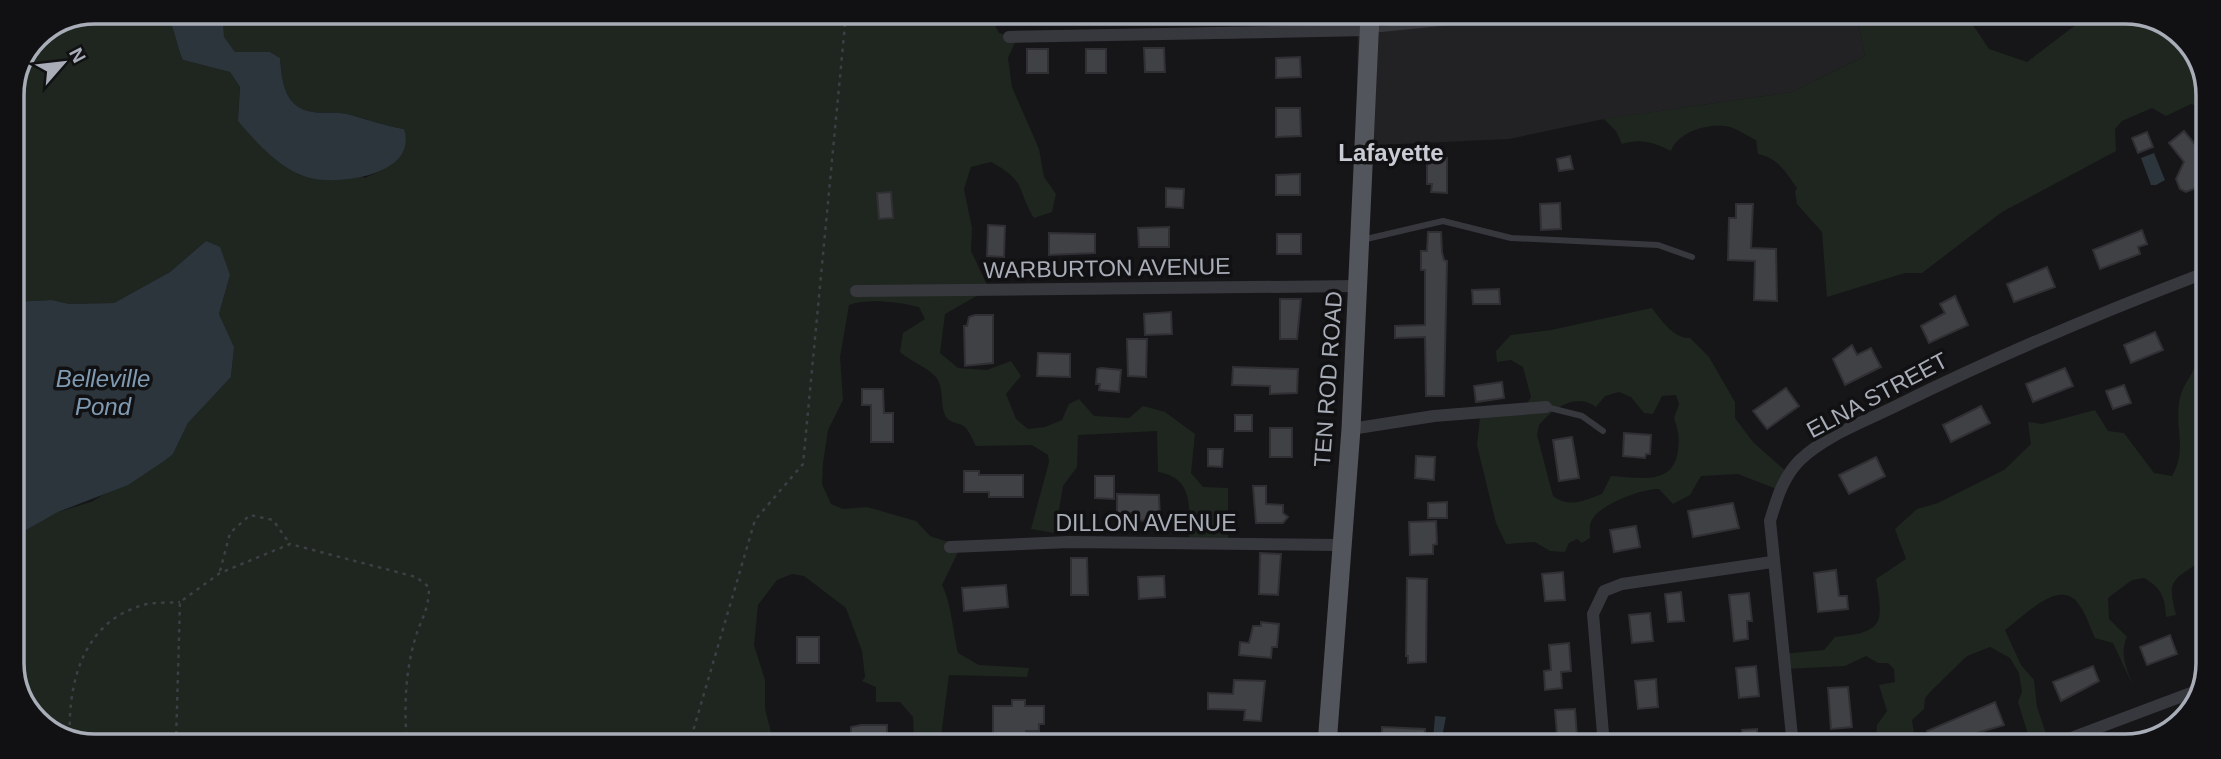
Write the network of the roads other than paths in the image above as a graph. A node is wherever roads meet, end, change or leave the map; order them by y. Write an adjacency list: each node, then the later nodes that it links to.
1 (1343, 24): 3 (street)
2 (1369, 24): 4 (main road, TEN ROD ROAD)
3 (1009, 37)
4 (1360, 240): 5 (lane); 7 (main road, TEN ROD ROAD)
5 (1692, 257)
6 (2196, 276): 14 (street, ELNA STREET)
7 (1359, 286): 8 (street, WARBURTON AVENUE); 10 (main road, TEN ROD ROAD)
8 (856, 290)
9 (1546, 407): 10 (street); 11 (lane)
10 (1351, 429): 12 (main road, TEN ROD ROAD)
11 (1603, 431)
12 (1341, 545): 13 (street, DILLON AVENUE); 16 (main road, TEN ROD ROAD)
13 (950, 547)
14 (1772, 562): 17 (street); 18 (street, ELNA STREET)
15 (2190, 693): 19 (street)
16 (1328, 734)
17 (1603, 734)
18 (1792, 734)
19 (2082, 734)

